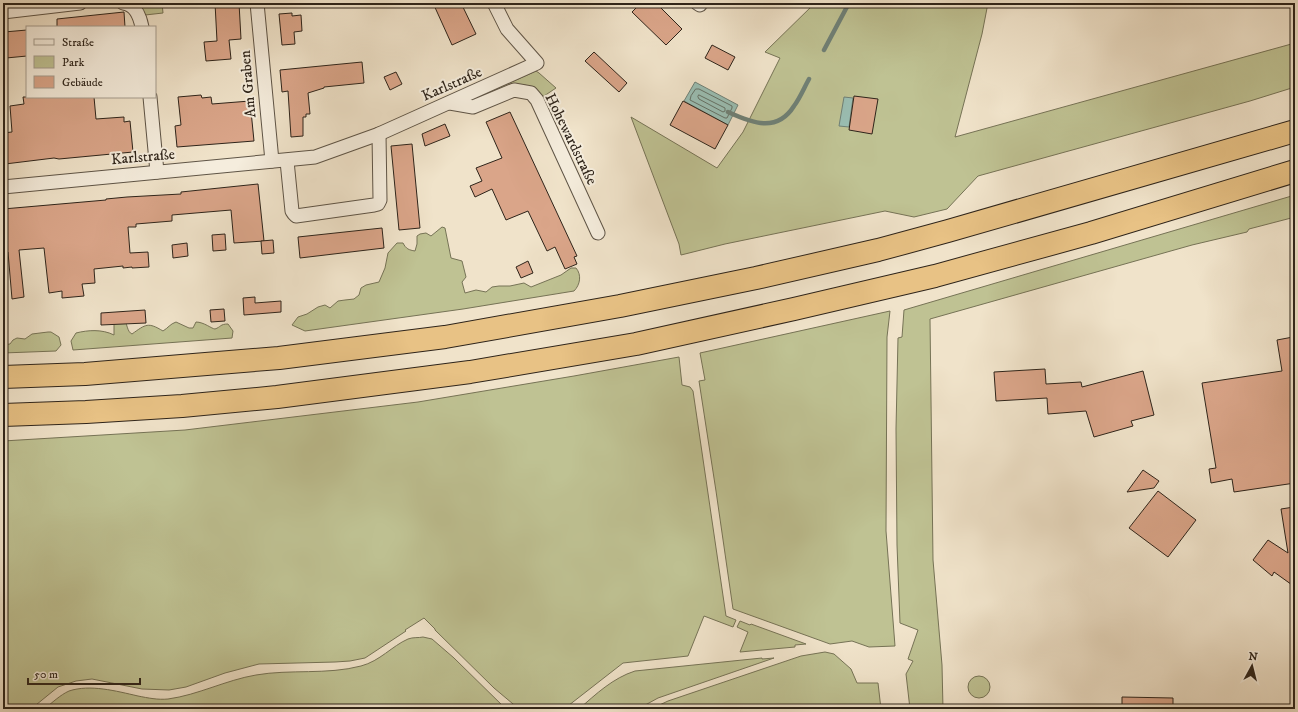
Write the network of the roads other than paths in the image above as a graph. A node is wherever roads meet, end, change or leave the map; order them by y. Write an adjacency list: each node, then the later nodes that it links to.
1 (80, 3): 5 (street)
2 (123, 3): 6 (street)
3 (257, 3): 11 (street, Am Graben)
4 (494, 3): 8 (street, Karlstraße)
5 (3, 12)
6 (142, 26)
7 (150, 98): 14 (street)
8 (450, 103): 10 (street, Karlstraße); 16 (street, Hohewardstraße)
9 (1295, 130): 17 (highway)
10 (379, 134): 12 (street, Karlstraße); 12 (street)
11 (272, 161): 12 (street, Karlstraße); 14 (street, Karlstraße)
12 (287, 161)
13 (1295, 171): 18 (highway)
14 (157, 172): 15 (street, Karlstraße)
15 (3, 187)
16 (598, 233)
17 (3, 377)
18 (3, 416)

